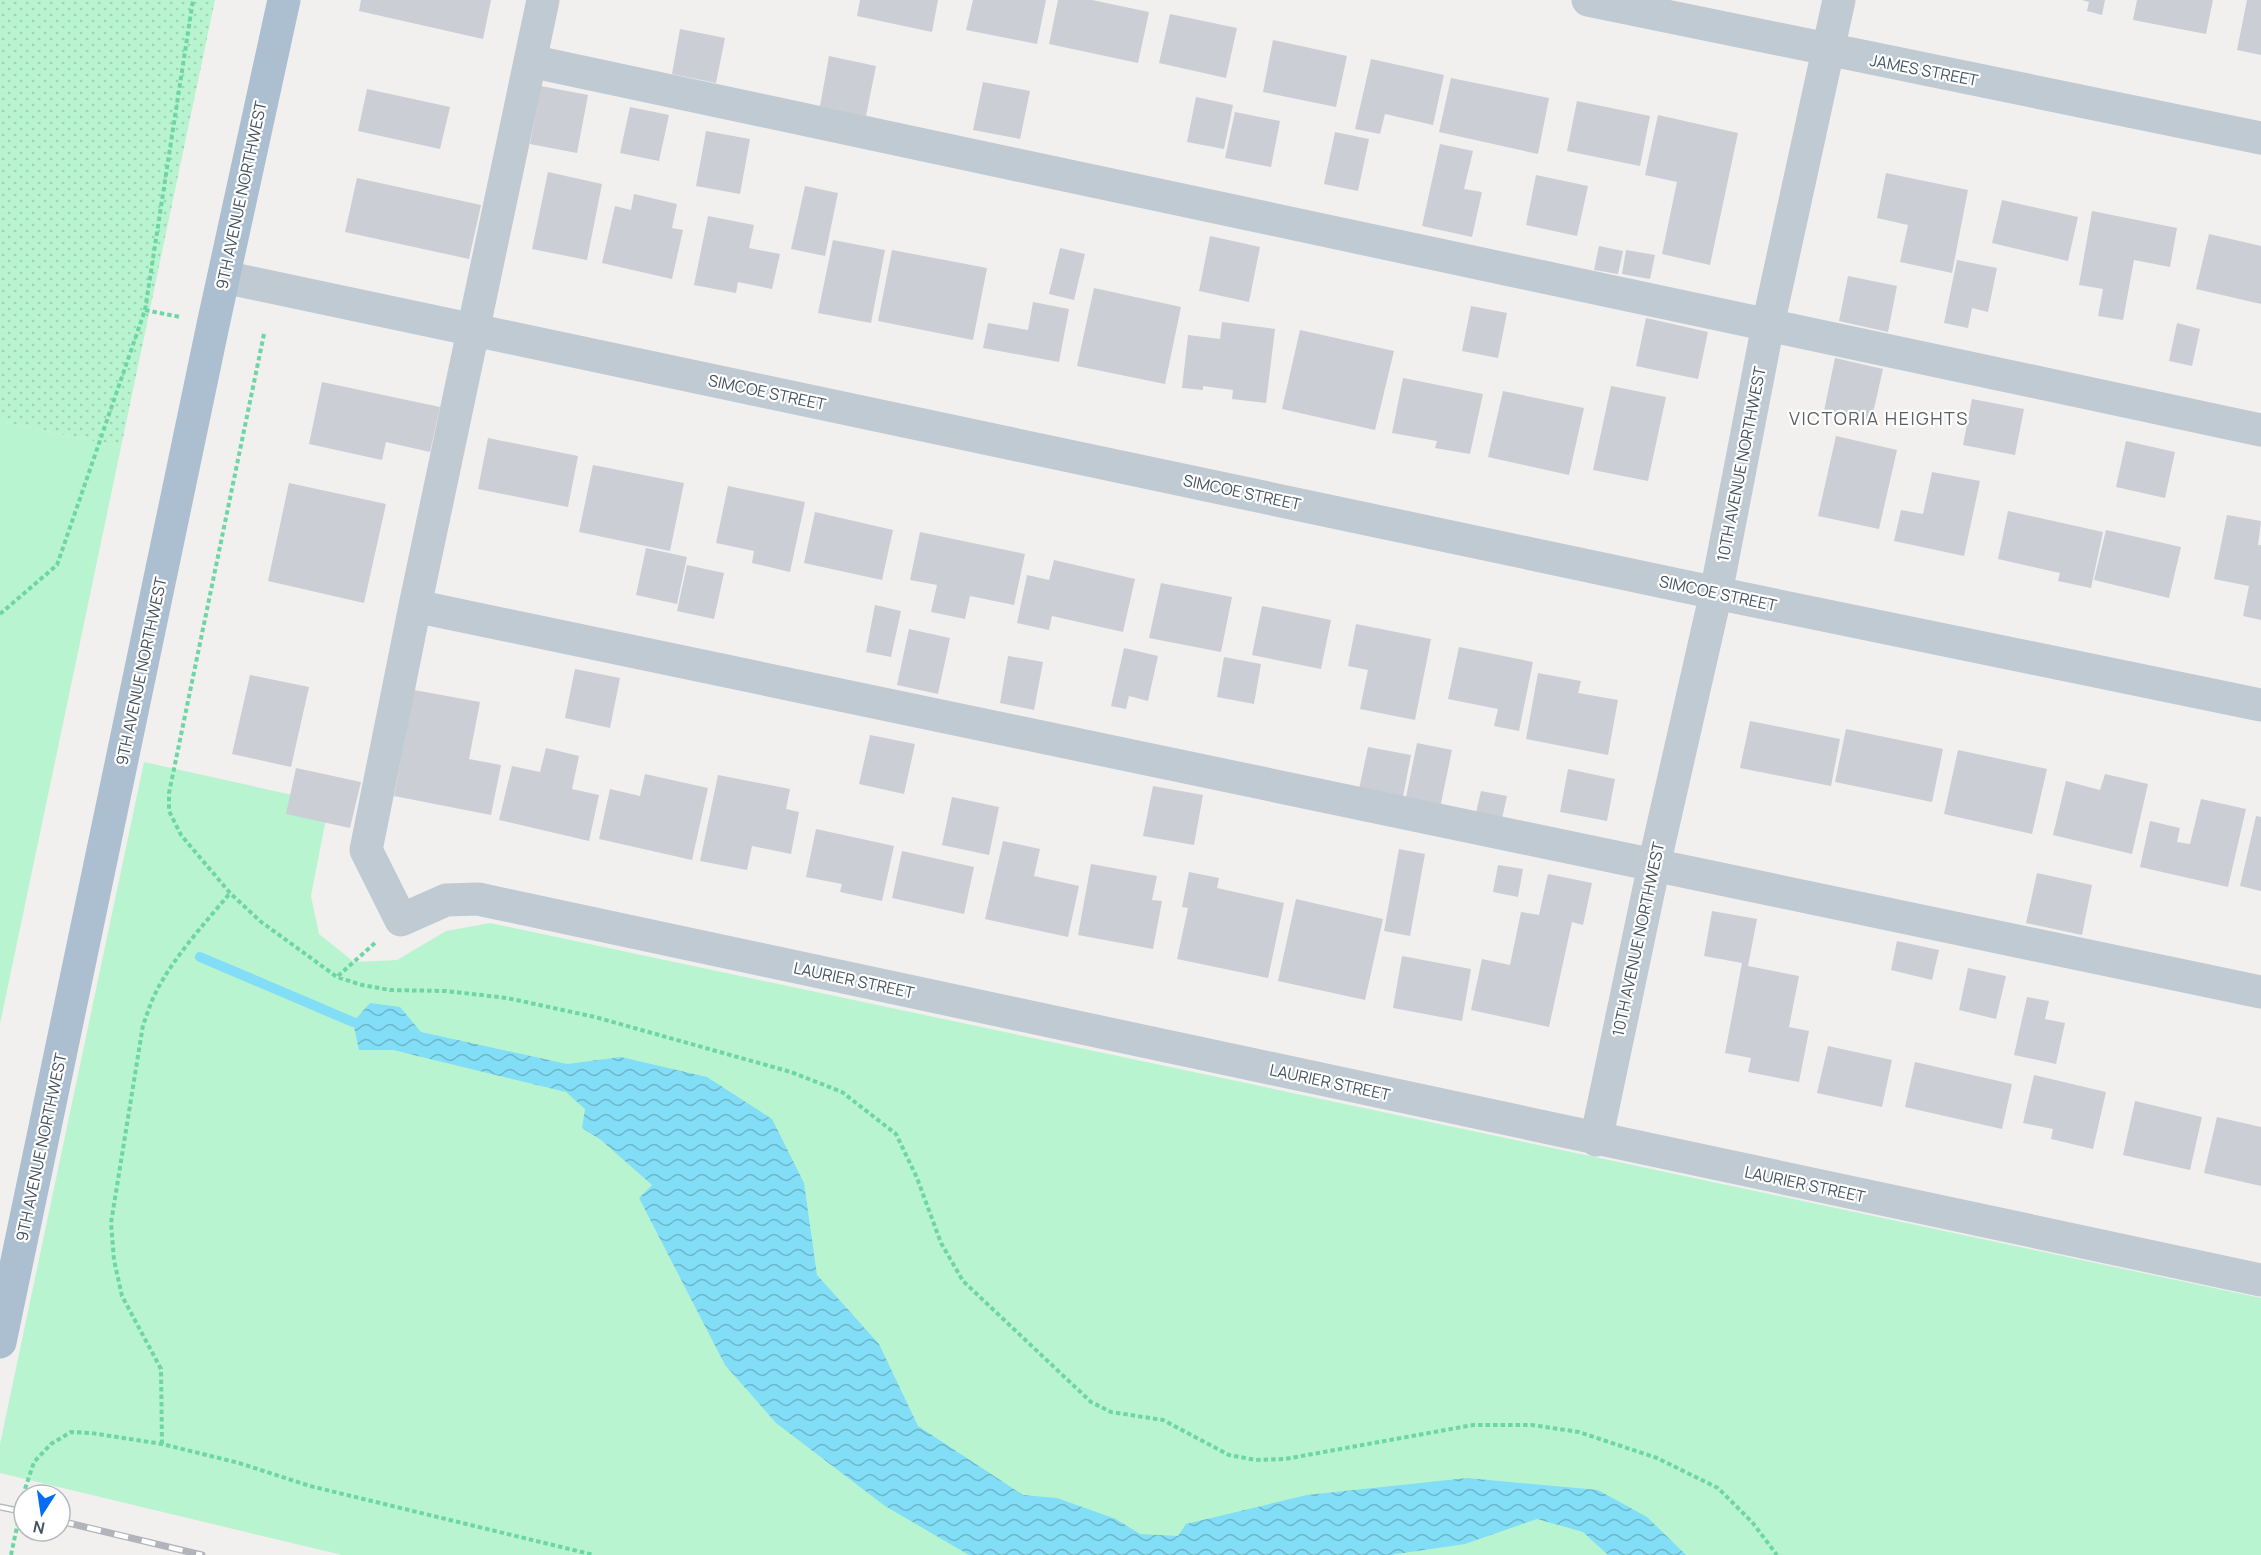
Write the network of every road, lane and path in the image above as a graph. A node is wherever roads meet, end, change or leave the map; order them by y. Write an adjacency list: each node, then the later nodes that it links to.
1 (193, 0): 10 (path)
2 (284, 0): 9 (main road, 9TH AVENUE NORTHWEST)
3 (543, 0): 7 (street)
4 (1588, 0): 6 (street, JAMES STREET)
5 (1839, 0): 6 (street, 10TH AVENUE NORTHWEST)
6 (1828, 51): 8 (street, JAMES STREET); 12 (street, 10TH AVENUE NORTHWEST)
7 (530, 61): 12 (street); 13 (street)
8 (2261, 138)
9 (224, 277): 13 (street, SIMCOE STREET); 27 (main road, 9TH AVENUE NORTHWEST)
10 (145, 309): 11 (path); 18 (path)
11 (186, 318)
12 (1768, 325): 15 (street); 16 (street, 10TH AVENUE NORTHWEST)
13 (473, 330): 16 (street, SIMCOE STREET); 17 (street)
14 (264, 334): 21 (path)
15 (2261, 430)
16 (1716, 593): 19 (street, SIMCOE STREET); 20 (street, 10TH AVENUE NORTHWEST)
17 (415, 606): 20 (street); 22 (street)
18 (0, 614)
19 (2261, 705)
20 (1654, 865): 24 (street); 25 (street, 10TH AVENUE NORTHWEST)
21 (230, 893): 23 (path); 28 (path)
22 (401, 920): 23 (path); 25 (street, LAURIER STREET)
23 (338, 976): 31 (path)
24 (2261, 992)
25 (1596, 1140): 26 (street, LAURIER STREET)
26 (2261, 1280)
27 (0, 1342)
28 (162, 1444): 29 (path); 30 (path)
29 (11, 1555)
30 (594, 1555)
31 (1777, 1555)

